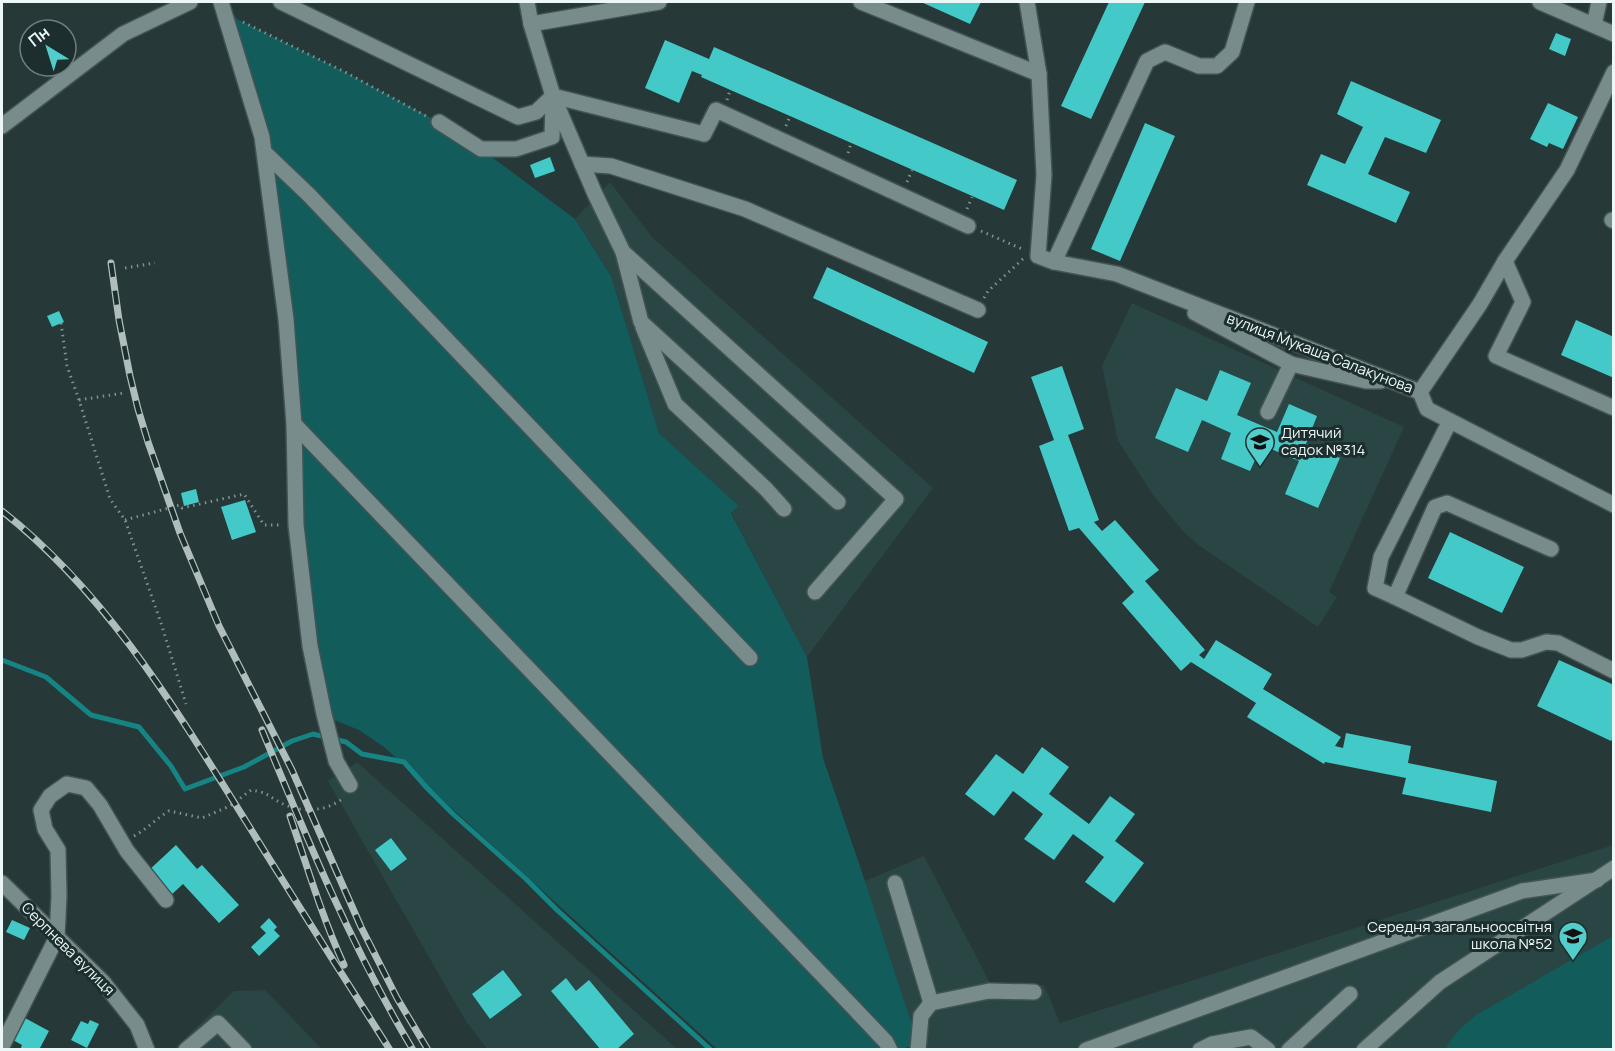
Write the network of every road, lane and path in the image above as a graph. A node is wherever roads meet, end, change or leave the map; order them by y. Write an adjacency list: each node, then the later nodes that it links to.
1 (190, 2): 19 (street)
2 (221, 2): 20 (street)
3 (281, 2): 17 (street)
4 (660, 2): 12 (street)
5 (861, 2): 16 (street)
6 (1027, 2): 16 (street)
7 (1247, 2): 25 (street)
8 (1540, 2): 13 (street)
9 (1599, 2): 13 (street)
10 (523, 3): 12 (street)
11 (237, 19): 18 (path)
12 (531, 24): 17 (street)
13 (1594, 25): 14 (street)
14 (1614, 34)
15 (1614, 72): 24 (street)
16 (1039, 74): 25 (street, вулиця Мукаша Салакунова)
17 (553, 96): 18 (street); 21 (street); 22 (street)
18 (439, 123)
19 (2, 126)
20 (265, 153): 40 (street); 49 (street)
21 (582, 164): 23 (street); 29 (street)
22 (968, 226): 29 (path)
23 (623, 252): 30 (street); 47 (street)
24 (1505, 261): 34 (street); 37 (street)
25 (1054, 262): 28 (street, вулиця Мукаша Салакунова)
26 (155, 263): 27 (path)
27 (125, 268)
28 (1137, 282): 32 (street); 33 (street, вулиця Мукаша Салакунова)
29 (978, 310)
30 (640, 322): 41 (street); 43 (street)
31 (61, 323): 36 (path)
32 (1291, 364): 33 (street); 38 (street)
33 (1390, 380): 34 (street, вулиця Мукаша Салакунова)
34 (1420, 392): 39 (street, вулиця Мукаша Салакунова)
35 (124, 393): 36 (path)
36 (80, 400): 44 (path)
37 (1614, 408)
38 (1268, 412)
39 (1450, 421): 42 (street, вулиця Мукаша Салакунова); 48 (street)
40 (294, 424): 45 (street); 68 (street)
41 (838, 502)
42 (1614, 505)
43 (784, 509)
44 (125, 520): 45 (path); 51 (path)
45 (296, 525): 52 (street)
46 (1551, 549): 48 (street)
47 (816, 592)
48 (1395, 597): 50 (street)
49 (750, 658)
50 (1614, 670)
51 (186, 704)
52 (350, 785): 53 (path)
53 (122, 842): 58 (street); 59 (street)
54 (1614, 868): 55 (street)
55 (1597, 880): 70 (street); 75 (street)
56 (2, 883): 59 (street, Серпнева вулиця)
57 (895, 883): 62 (street)
58 (166, 900)
59 (57, 937): 64 (street); 65 (street, Серпнева вулиця)
60 (1034, 992): 62 (street)
61 (1350, 994): 74 (street)
62 (931, 1003): 69 (street)
63 (1251, 1037): 71 (street); 72 (street); 73 (street)
64 (2, 1046)
65 (147, 1050)
66 (186, 1050): 67 (street)
67 (244, 1050)
68 (890, 1050)
69 (918, 1050)
70 (1086, 1050)
71 (1200, 1050)
72 (1236, 1050)
73 (1268, 1050)
74 (1289, 1050)
75 (1364, 1050)

